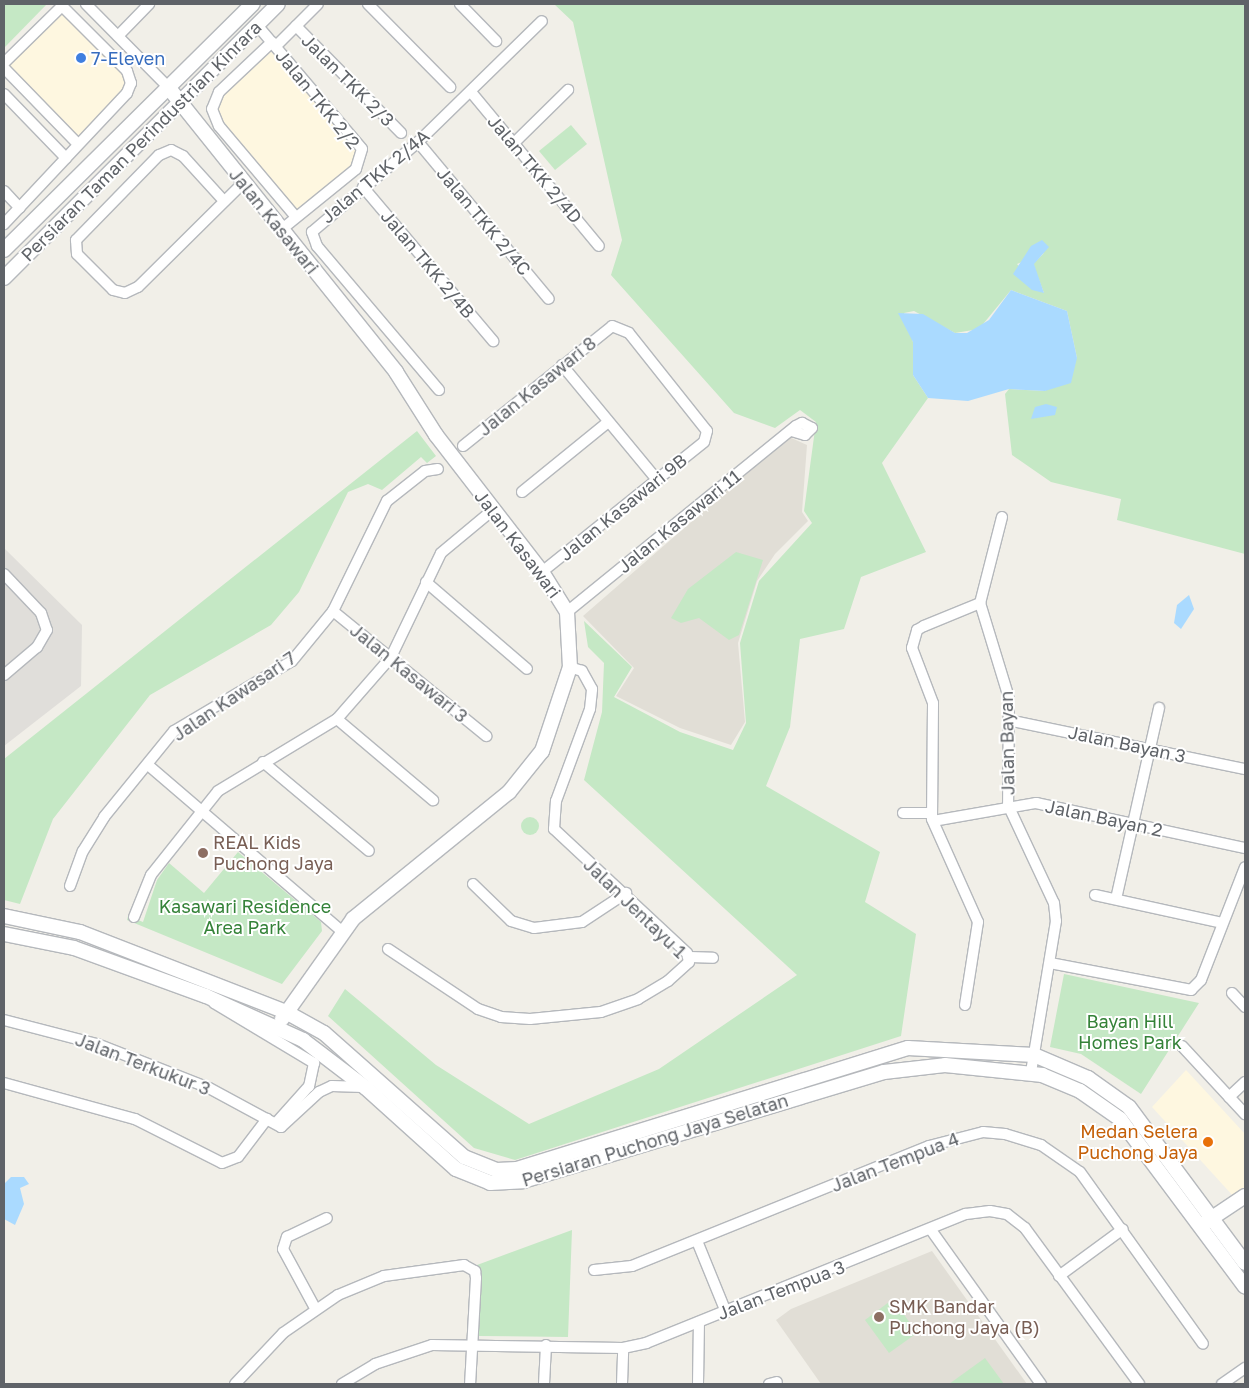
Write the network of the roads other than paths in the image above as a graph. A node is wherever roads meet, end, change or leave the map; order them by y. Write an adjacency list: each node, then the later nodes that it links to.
1 (86, 4): 12 (street)
2 (149, 4): 12 (street)
3 (253, 4): 17 (main road, Persiaran Taman Perindustrian Kinrara)
4 (278, 4): 10 (main road, Persiaran Taman Perindustrian Kinrara)
5 (318, 4): 11 (street, Jalan TKK 2/3)
6 (368, 4): 18 (street)
7 (460, 4): 13 (street)
8 (63, 5): 15 (street); 26 (street)
9 (542, 21): 20 (street, Jalan TKK 2/4A)
10 (257, 25): 14 (street, Jalan TKK 2/2); 22 (main road, Persiaran Taman Perindustrian Kinrara)
11 (296, 26): 14 (street, Jalan TKK 2/3); 23 (street, Jalan TKK 2/3)
12 (118, 36): 17 (street)
13 (496, 41)
14 (274, 44): 33 (street, Jalan TKK 2/2); 33 (street, Jalan TKK 2/2)
15 (4, 63)
16 (4, 68): 26 (street)
17 (168, 87): 22 (main road, Jalan Kasawari); 37 (main road, Persiaran Taman Perindustrian Kinrara)
18 (450, 87)
19 (568, 90): 25 (street)
20 (471, 92): 24 (street, Jalan TKK 2/4A); 25 (street, Jalan TKK 2/4D)
21 (4, 94): 27 (street)
22 (180, 103): 28 (main road, Jalan Kasawari); 38 (main road, Persiaran Taman Perindustrian Kinrara)
23 (401, 133)
24 (418, 142): 29 (street, Jalan TKK 2/4A); 39 (street, Jalan TKK 2/4C)
25 (514, 143): 36 (street, Jalan TKK 2/4D)
26 (78, 144): 27 (street)
27 (66, 158): 32 (street)
28 (243, 183): 31 (street); 35 (main road, Jalan Kasawari)
29 (363, 187): 40 (street, Jalan TKK 2/4A); 42 (street, Jalan TKK 2/4B)
30 (4, 191): 32 (street)
31 (224, 201): 31 (street)
32 (20, 208): 34 (street)
33 (296, 217): 35 (street, Jalan TKK 2/2)
34 (4, 224)
35 (281, 230): 41 (main road, Jalan Kasawari)
36 (599, 246)
37 (4, 250)
38 (4, 278)
39 (549, 299)
40 (371, 309): 41 (street); 44 (street, Jalan TKK 2/4A)
41 (356, 323): 52 (main road, Jalan Kasawari)
42 (493, 341)
43 (562, 365): 45 (street); 47 (street, Jalan Kasawari 8); 48 (street, Jalan Kasawari 8)
44 (438, 390)
45 (608, 422): 50 (street); 51 (street)
46 (792, 431): 59 (street, Jalan Kasawari 11)
47 (704, 442): 50 (street, Jalan Kasawari 9B)
48 (463, 446)
49 (438, 470): 58 (street, Jalan Kawasari 7)
50 (656, 480): 54 (street, Jalan Kasawari 9B)
51 (522, 492)
52 (494, 509): 54 (main road, Jalan Kasawari); 56 (street)
53 (1002, 517): 57 (street)
54 (542, 572): 59 (main road, Jalan Kasawari)
55 (4, 574): 63 (street)
56 (426, 582): 60 (street); 62 (street)
57 (980, 603): 66 (street, Jalan Bayan); 76 (street)
58 (333, 610): 60 (street, Jalan Kasawari 3); 70 (street, Jalan Kawasari 7)
59 (567, 612): 61 (main road, Jalan Kasawari)
60 (391, 657): 65 (street); 67 (street, Jalan Kasawari 3)
61 (570, 667): 83 (street, Jalan Jentayu 1); 89 (main road, Jalan Kasawari)
62 (527, 669)
63 (4, 675)
64 (1159, 708): 68 (street)
65 (337, 719): 69 (street); 72 (street)
66 (1008, 720): 68 (street, Jalan Bayan 3); 73 (street, Jalan Bayan)
67 (486, 736)
68 (1149, 748): 71 (street, Jalan Bayan 3); 77 (street)
69 (263, 762): 74 (street); 79 (street)
70 (148, 765): 74 (street); 82 (street, Jalan Kawasari 7)
71 (1245, 770)
72 (433, 800)
73 (1008, 805): 76 (street, Jalan Bayan 2); 77 (street, Jalan Bayan 2); 94 (street, Jalan Bayan)
74 (203, 812): 87 (street); 89 (street)
75 (903, 813): 76 (street, Jalan Bayan 2)
76 (931, 817): 97 (street)
77 (1132, 825): 78 (street, Jalan Bayan 2); 85 (street)
78 (1245, 848)
79 (369, 851)
80 (1245, 867): 88 (street)
81 (473, 884): 83 (street)
82 (70, 886)
83 (626, 893): 92 (street, Jalan Jentayu 1)
84 (1095, 895): 85 (street)
85 (1116, 899): 88 (street)
86 (4, 916): 99 (main road, Persiaran Puchong Jaya Selatan)
87 (134, 917)
88 (1222, 923): 94 (street)
89 (342, 931): 99 (main road, Jalan Kasawari)
90 (4, 934): 96 (main road, Persiaran Puchong Jaya Selatan)
91 (388, 949): 92 (street, Jalan Jentayu 1)
92 (690, 957): 93 (street)
93 (713, 958)
94 (1050, 964): 103 (street, Jalan Bayan)
95 (1232, 993): 98 (street)
96 (206, 996): 101 (main road, Persiaran Puchong Jaya Selatan); 110 (street)
97 (965, 1006)
98 (1245, 1006)
99 (286, 1012): 101 (main road, Jalan Kasawari); 103 (main road, Persiaran Puchong Jaya Selatan)
100 (4, 1020): 110 (street, Jalan Terkukur 3)
101 (277, 1028): 107 (main road, Persiaran Puchong Jaya Selatan)
102 (1182, 1046): 108 (street)
103 (1034, 1055): 104 (street, Jalan Bayan); 113 (main road, Persiaran Puchong Jaya Selatan)
104 (1031, 1072): 107 (main road, Persiaran Puchong Jaya Selatan); 113 (main road, Persiaran Puchong Jaya Selatan)
105 (1245, 1082): 108 (street)
106 (4, 1083): 110 (street)
107 (366, 1088): 110 (street)
108 (1230, 1097): 109 (street)
109 (1245, 1114)
110 (271, 1121)
111 (1245, 1196): 113 (main road)
112 (327, 1218): 121 (street)
113 (1207, 1221): 117 (main road, Persiaran Puchong Jaya Selatan); 120 (main road, Persiaran Puchong Jaya Selatan)
114 (1124, 1229): 116 (street, Jalan Tempua 4); 119 (street); 125 (street, Jalan Tempua 4)
115 (931, 1230): 119 (street, Jalan Tempua 3); 122 (street, Jalan Tempua 3); 135 (street)
116 (697, 1241): 118 (street, Jalan Tempua 4); 122 (street)
117 (1245, 1263)
118 (594, 1270)
119 (1059, 1276): 136 (street, Jalan Tempua 3)
120 (1245, 1287)
121 (315, 1308): 124 (street); 129 (street)
122 (726, 1312): 123 (street, Jalan Tempua 3)
123 (699, 1322): 127 (street, Jalan Tempua 3); 134 (street)
124 (472, 1343): 126 (street, Jalan Tempua 3); 130 (street, Jalan Tempua 3); 131 (street)
125 (1203, 1344)
126 (546, 1345): 127 (street, Jalan Tempua 3); 132 (street)
127 (623, 1348): 133 (street)
128 (1245, 1368): 137 (street)
129 (235, 1384)
130 (342, 1384)
131 (470, 1384)
132 (544, 1384)
133 (622, 1384)
134 (698, 1384)
135 (1041, 1384)
136 (1139, 1384)
137 (1222, 1384)

